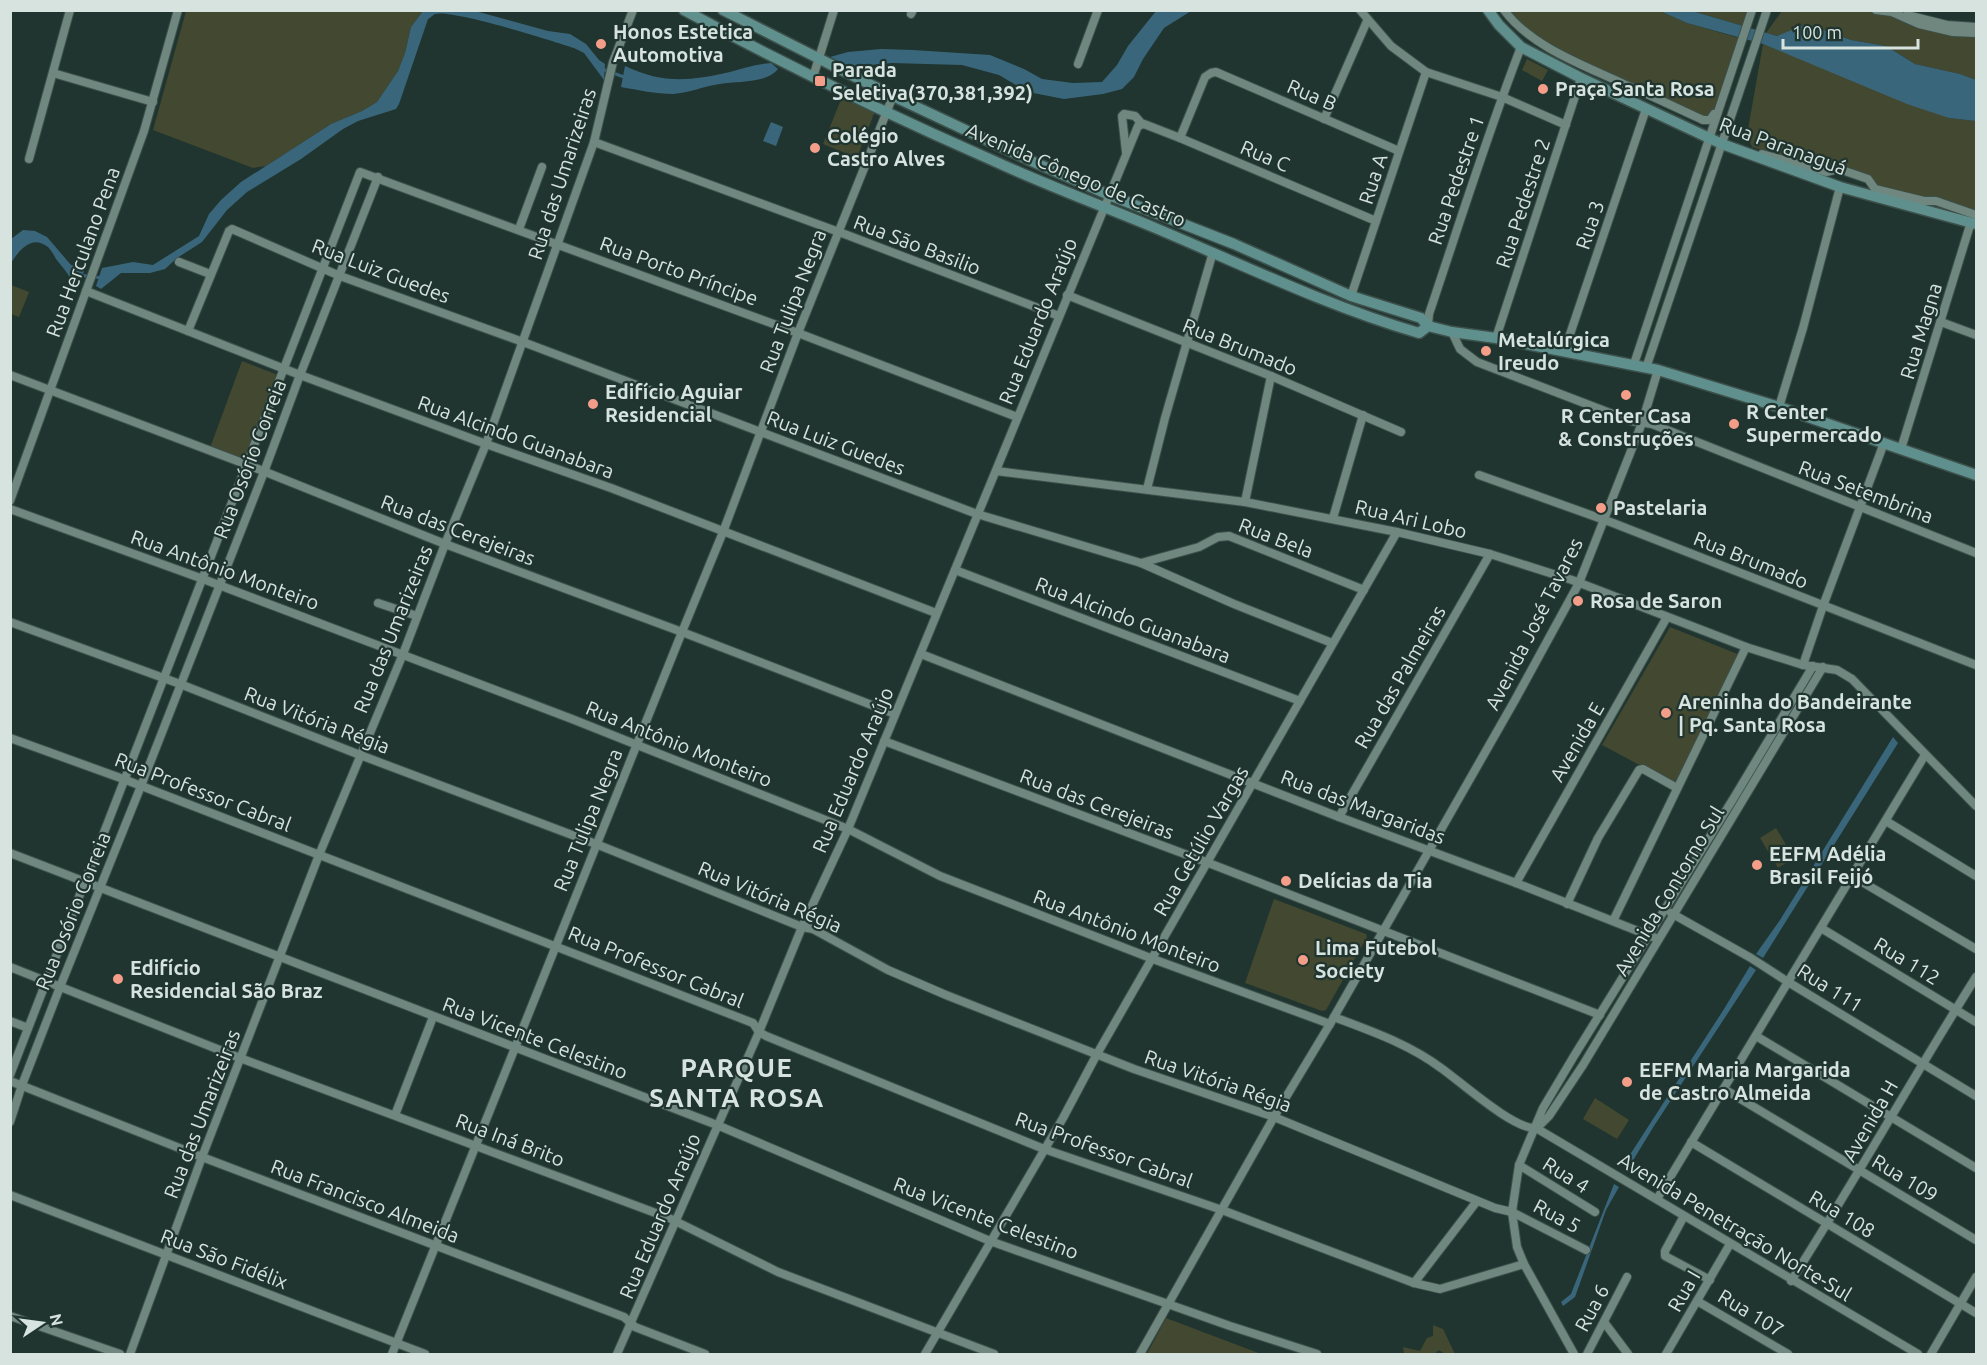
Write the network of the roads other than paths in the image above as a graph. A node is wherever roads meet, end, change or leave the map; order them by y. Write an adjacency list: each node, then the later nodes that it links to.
1 (70, 10): 24 (street)
2 (178, 10): 29 (street, Rua Herculano Pena)
3 (633, 10): 37 (street, Rua das Umarizeiras)
4 (684, 10): 25 (main road, Avenida Cônego de Castro)
5 (723, 10): 20 (main road, Avenida Cônego de Castro)
6 (834, 10): 20 (street)
7 (1098, 10): 22 (street)
8 (1360, 10): 16 (street)
9 (1488, 10): 19 (main road, Rua Paranaguá)
10 (1504, 10): 21 (street)
11 (1750, 10): 21 (street)
12 (1767, 10): 38 (street)
13 (1876, 10): 18 (street)
14 (1900, 10): 15 (street)
15 (1909, 13): 17 (street)
16 (1368, 21): 23 (street); 32 (street)
17 (1977, 27)
18 (1977, 33)
19 (1521, 47): 26 (main road, Rua Paranaguá); 28 (street, Rua Pedestre 1)
20 (818, 58): 25 (street); 27 (main road, Avenida Cônego de Castro)
21 (1734, 61): 36 (street)
22 (1078, 64)
23 (1426, 72): 28 (street); 39 (street, Rua A)
24 (52, 73): 29 (street); 41 (street)
25 (813, 77): 31 (main road, Avenida Cônego de Castro)
26 (1581, 78): 30 (main road, Rua Paranaguá); 34 (street, Rua Pedestre 2)
27 (893, 96): 31 (street, Rua Tulipa Negra); 46 (main road, Avenida Cônego de Castro)
28 (1502, 97): 34 (street); 66 (street, Rua Pedestre 1)
29 (153, 102): 60 (street, Rua Herculano Pena)
30 (1646, 109): 36 (main road, Rua Paranaguá); 74 (street, Rua 3)
31 (885, 112): 47 (main road, Avenida Cônego de Castro); 51 (street, Rua Tulipa Negra)
32 (1324, 119): 35 (street, Rua B); 39 (street, Rua B)
33 (1141, 124): 35 (street, Rua C); 40 (street, Rua Eduardo Araújo); 40 (street, Rua C)
34 (1566, 125): 71 (street, Rua Pedestre 2)
35 (1180, 138): 49 (street, Rua C)
36 (1710, 138): 38 (main road, Rua Paranaguá); 75 (street)
37 (594, 142): 51 (street, Rua São Basilio); 52 (street, Rua das Umarizeiras)
38 (1723, 142): 45 (main road, Rua Paranaguá); 48 (street); 77 (street)
39 (1399, 151): 49 (street, Rua A)
40 (1126, 152): 46 (street, Rua Eduardo Araújo)
41 (29, 159)
42 (542, 167): 50 (street)
43 (362, 171): 44 (street, Rua Porto Príncipe); 57 (street, Rua Osório Correia)
44 (378, 177): 50 (street, Rua Porto Príncipe); 59 (street, Rua Osório Correia)
45 (1840, 187): 48 (main road, Rua Paranaguá); 83 (street)
46 (1109, 195): 47 (street, Rua Eduardo Araújo); 53 (main road, Avenida Cônego de Castro)
47 (1104, 206): 54 (main road, Avenida Cônego de Castro); 61 (street, Rua Eduardo Araújo)
48 (1975, 220): 65 (street, Rua Magna)
49 (1377, 221): 62 (street, Rua A)
50 (519, 229): 52 (street, Rua Porto Príncipe)
51 (838, 232): 64 (street, Rua São Basilio); 69 (street, Rua Tulipa Negra)
52 (558, 243): 69 (street, Rua Porto Príncipe); 72 (street, Rua das Umarizeiras)
53 (1234, 244): 55 (main road); 62 (main road, Avenida Cônego de Castro)
54 (1214, 252): 55 (main road, Avenida Cônego de Castro); 73 (street)
55 (1229, 258): 63 (main road, Avenida Cônego de Castro)
56 (179, 262): 58 (street)
57 (323, 267): 58 (street, Rua Luiz Guedes); 59 (street, Rua Luiz Guedes); 76 (street, Rua Osório Correia)
58 (210, 273): 67 (street, Rua Luiz Guedes)
59 (340, 276): 72 (street, Rua Luiz Guedes); 80 (street, Rua Osório Correia)
60 (86, 288): 67 (street, Rua Alcindo Guanabara); 82 (street, Rua Herculano Pena)
61 (1067, 294): 64 (street, Rua Eduardo Araújo); 73 (street, Rua Brumado)
62 (1351, 296): 63 (main road); 66 (main road, Avenida Cônego de Castro)
63 (1347, 310): 66 (main road, Avenida Cônego de Castro)
64 (1059, 316): 85 (street, Rua Eduardo Araújo)
65 (1941, 322): 70 (street); 91 (street, Rua Magna)
66 (1428, 326): 68 (main road, Avenida Cônego de Castro)
67 (188, 331): 76 (street, Rua Alcindo Guanabara)
68 (1452, 332): 71 (main road, Avenida Cônego de Castro); 86 (street, Rua Setembrina)
69 (798, 333): 85 (street, Rua Porto Príncipe); 88 (street, Rua Tulipa Negra)
70 (1977, 334)
71 (1496, 338): 74 (main road, Avenida Cônego de Castro)
72 (523, 342): 88 (street, Rua Luiz Guedes); 90 (street, Rua das Umarizeiras)
73 (1188, 344): 81 (street, Rua Brumado); 97 (street)
74 (1564, 352): 75 (main road, Avenida Cônego de Castro)
75 (1634, 364): 77 (main road, Avenida Cônego de Castro)
76 (283, 368): 80 (street, Rua Alcindo Guanabara); 92 (street, Rua Osório Correia)
77 (1646, 368): 78 (main road, Avenida Cônego de Castro)
78 (1658, 370): 83 (main road, Avenida Cônego de Castro); 86 (street, Avenida José Tavares)
79 (10, 375): 82 (street, Rua das Cerejeiras)
80 (300, 375): 90 (street, Rua Alcindo Guanabara); 94 (street, Rua Osório Correia)
81 (1271, 376): 84 (street, Rua Brumado); 99 (street)
82 (52, 389): 92 (street, Rua das Cerejeiras); 98 (street, Rua Herculano Pena)
83 (1779, 407): 89 (main road, Avenida Cônego de Castro)
84 (1363, 415): 87 (street, Rua Brumado); 103 (street)
85 (1017, 417): 93 (street, Rua Eduardo Araújo)
86 (1642, 423): 100 (street, Rua Setembrina); 104 (street, Avenida José Tavares)
87 (1401, 432)
88 (761, 433): 102 (street, Rua Luiz Guedes); 105 (street, Rua Tulipa Negra)
89 (1884, 443): 91 (main road, Avenida Cônego de Castro); 100 (street)
90 (486, 444): 105 (street, Rua Alcindo Guanabara); 107 (street, Rua das Umarizeiras)
91 (1901, 449): 95 (main road, Avenida Cônego de Castro)
92 (248, 465): 94 (street, Rua das Cerejeiras); 112 (street, Rua Osório Correia)
93 (996, 471): 97 (street, Rua Ari Lobo); 102 (street, Rua Eduardo Araújo)
94 (264, 472): 107 (street, Rua das Cerejeiras); 114 (street, Rua Osório Correia)
95 (1977, 474)
96 (1479, 475): 104 (street, Rua Brumado)
97 (1147, 489): 99 (street, Rua Ari Lobo)
98 (10, 501)
99 (1245, 502): 103 (street, Rua Ari Lobo)
100 (1860, 506): 108 (street, Rua Setembrina); 117 (street)
101 (10, 509): 112 (street, Rua Antônio Monteiro)
102 (977, 514): 110 (street, Rua Luiz Guedes); 111 (street, Rua Eduardo Araújo)
103 (1333, 518): 106 (street, Rua Ari Lobo)
104 (1605, 520): 113 (street, Avenida José Tavares); 117 (street, Rua Brumado)
105 (723, 532): 118 (street, Rua Alcindo Guanabara); 122 (street, Rua Tulipa Negra)
106 (1397, 532): 109 (street, Rua Ari Lobo); 115 (street, Rua Getúlio Vargas)
107 (445, 544): 119 (street, Rua das Umarizeiras); 122 (street, Rua das Cerejeiras)
108 (1977, 553)
109 (1490, 554): 113 (street, Rua Ari Lobo); 145 (street, Rua das Palmeiras)
110 (1141, 563): 115 (street, Rua Bela); 123 (street, Rua Luiz Guedes)
111 (955, 570): 118 (street, Rua Eduardo Araújo); 133 (street, Rua Alcindo Guanabara)
112 (203, 579): 114 (street, Rua Antônio Monteiro); 131 (street, Rua Osório Correia)
113 (1579, 583): 120 (street, Rua Ari Lobo); 149 (street, Avenida José Tavares)
114 (219, 585): 125 (street, Rua Antônio Monteiro); 132 (street, Rua Osório Correia)
115 (1364, 590): 123 (street, Rua Getúlio Vargas)
116 (378, 603): 119 (street)
117 (1822, 606): 127 (street); 128 (street, Rua Brumado)
118 (936, 613): 126 (street, Rua Eduardo Araújo)
119 (417, 616): 125 (street, Rua das Umarizeiras)
120 (1667, 617): 124 (street, Rua Ari Lobo); 156 (street, Avenida E)
121 (10, 622): 131 (street, Rua Vitória Régia)
122 (682, 632): 134 (street, Rua das Cerejeiras); 137 (street, Rua Tulipa Negra)
123 (1332, 643): 133 (street, Rua Getúlio Vargas)
124 (1746, 648): 127 (street, Rua Ari Lobo); 143 (street)
125 (403, 654): 137 (street, Rua Antônio Monteiro); 138 (street, Rua das Umarizeiras)
126 (921, 654): 134 (street, Rua Eduardo Araújo); 141 (street, Rua das Margaridas)
127 (1803, 665): 129 (street, Rua Ari Lobo)
128 (1977, 665)
129 (1813, 666): 130 (street, Rua Ari Lobo); 159 (street, Avenida Contorno Sul)
130 (1823, 668): 139 (street, Rua Ari Lobo); 160 (street, Avenida Contorno Sul)
131 (165, 678): 132 (street, Rua Vitória Régia); 140 (street, Rua Osório Correia)
132 (180, 684): 138 (street, Rua Vitória Régia); 142 (street, Rua Osório Correia)
133 (1300, 701): 141 (street, Rua Getúlio Vargas)
134 (895, 714): 136 (street, Rua Eduardo Araújo)
135 (10, 738): 140 (street, Rua Professor Cabral)
136 (884, 741): 147 (street, Rua Eduardo Araújo); 152 (street, Rua das Cerejeiras)
137 (636, 745): 147 (street, Rua Antônio Monteiro); 148 (street, Rua Tulipa Negra)
138 (360, 755): 148 (street, Rua Vitória Régia); 151 (street, Rua das Umarizeiras)
139 (1925, 755): 144 (street, Rua Ari Lobo); 146 (street)
140 (126, 780): 142 (street, Rua Professor Cabral); 155 (street, Rua Osório Correia)
141 (1254, 783): 145 (street, Rua das Margaridas); 152 (street, Rua Getúlio Vargas)
142 (141, 786): 151 (street, Rua Professor Cabral); 157 (street, Rua Osório Correia)
143 (1677, 788): 158 (street); 161 (street)
144 (1977, 806)
145 (1339, 817): 149 (street, Rua das Margaridas)
146 (1886, 821): 153 (street); 154 (street)
147 (848, 829): 162 (street, Rua Eduardo Araújo); 170 (street, Rua Antônio Monteiro)
148 (597, 844): 162 (street, Rua Vitória Régia); 167 (street, Rua Tulipa Negra)
149 (1429, 849): 156 (street, Rua das Margaridas); 164 (street, Avenida José Tavares)
150 (10, 853): 155 (street, Rua Vicente Celestino)
151 (319, 855): 167 (street, Rua Professor Cabral); 169 (street, Rua das Umarizeiras)
152 (1206, 862): 164 (street, Rua das Cerejeiras); 170 (street, Rua Getúlio Vargas)
153 (1852, 876): 163 (street); 168 (street)
154 (1977, 876)
155 (85, 881): 157 (street, Rua Vicente Celestino); 173 (street, Rua Osório Correia)
156 (1516, 883): 158 (street, Rua das Margaridas)
157 (100, 887): 169 (street, Rua Vicente Celestino); 175 (street, Rua Osório Correia)
158 (1567, 904): 161 (street, Rua das Margaridas)
159 (1665, 909): 160 (street, Rua 111); 165 (street, Avenida Contorno Sul)
160 (1674, 914): 166 (street, Avenida Contorno Sul); 174 (street, Rua 111)
161 (1613, 921): 165 (street, Rua das Margaridas)
162 (802, 927): 183 (street, Rua Eduardo Araújo); 186 (street, Rua Vitória Régia)
163 (1821, 928): 174 (street); 176 (street, Rua 112)
164 (1381, 931): 177 (street, Rua das Cerejeiras); 179 (street, Avenida José Tavares)
165 (1649, 935): 166 (street, Rua das Margaridas); 177 (street, Avenida Contorno Sul)
166 (1658, 939): 199 (street, Avenida Contorno Sul)
167 (556, 945): 183 (street, Rua Professor Cabral); 185 (street, Rua Tulipa Negra)
168 (1977, 949)
169 (280, 958): 178 (street, Rua Vicente Celestino); 187 (street, Rua das Umarizeiras)
170 (1153, 959): 179 (street, Rua Antônio Monteiro); 186 (street, Rua Getúlio Vargas)
171 (10, 967): 173 (street, Rua Iná Brito)
172 (1977, 977): 176 (street, Avenida H)
173 (46, 981): 175 (street, Rua Iná Brito); 182 (street, Rua Osório Correia)
174 (1788, 982): 184 (street); 188 (street, Rua 111)
175 (60, 987): 187 (street, Rua Iná Brito); 191 (street, Rua Osório Correia)
176 (1956, 1010): 181 (street, Rua 112); 188 (street, Avenida H)
177 (1600, 1015): 199 (street, Avenida Contorno Sul)
178 (433, 1017): 185 (street, Rua Vicente Celestino); 194 (street)
179 (1332, 1020): 195 (street, Avenida José Tavares); 199 (street, Rua Antônio Monteiro)
180 (10, 1021): 182 (street)
181 (1977, 1022)
182 (28, 1028): 189 (street, Rua Osório Correia)
183 (759, 1032): 198 (street, Rua Eduardo Araújo); 202 (street, Rua Professor Cabral)
184 (1756, 1036): 192 (street); 196 (street)
185 (515, 1048): 198 (street, Rua Vicente Celestino); 201 (street, Rua Tulipa Negra)
186 (1097, 1053): 195 (street, Rua Vitória Régia); 202 (street, Rua Getúlio Vargas)
187 (240, 1058): 194 (street, Rua Iná Brito); 203 (street, Rua das Umarizeiras)
188 (1922, 1064): 193 (street, Rua 111); 196 (street, Avenida H)
189 (10, 1075)
190 (10, 1081): 191 (street, Rua Francisco Almeida)
191 (22, 1085): 197 (street, Rua Osório Correia); 203 (street, Rua Francisco Almeida)
192 (1724, 1089): 200 (street); 206 (street, Rua 109)
193 (1977, 1096)
194 (395, 1115): 201 (street, Rua Iná Brito)
195 (1274, 1117): 209 (street, Rua Vitória Régia); 210 (street, Avenida José Tavares)
196 (1890, 1117): 205 (street); 206 (street, Avenida H)
197 (10, 1122)
198 (717, 1125): 214 (street, Rua Eduardo Araújo); 217 (street, Rua Vicente Celestino)
199 (1536, 1128): 204 (street, Avenida Contorno Sul); 208 (street, Avenida Penetração Norte-Sul)
200 (1691, 1142): 208 (street); 215 (street, Rua 108)
201 (476, 1144): 214 (street, Rua Iná Brito); 219 (street, Rua Tulipa Negra)
202 (1044, 1149): 210 (street, Rua Professor Cabral); 217 (street, Rua Getúlio Vargas)
203 (202, 1157): 219 (street, Rua Francisco Almeida); 221 (street, Rua das Umarizeiras)
204 (1519, 1165): 211 (street, Avenida Contorno Sul); 212 (street, Rua 4)
205 (1977, 1168)
206 (1859, 1170): 215 (street, Avenida H); 216 (street, Rua 109)
207 (10, 1195): 221 (street, Rua São Fidélix)
208 (1657, 1199): 213 (street, Avenida Penetração Norte-Sul)
209 (1477, 1201): 211 (street, Rua Vitória Régia); 227 (street)
210 (1222, 1210): 227 (street, Rua Professor Cabral); 229 (street, Avenida José Tavares)
211 (1512, 1212): 220 (street, Rua 5); 222 (street, Avenida Contorno Sul)
212 (1595, 1212)
213 (1684, 1216): 218 (street, Avenida Penetração Norte-Sul); 225 (street)
214 (677, 1222): 234 (street, Rua Eduardo Araújo); 235 (street, Rua Iná Brito)
215 (1828, 1224): 226 (street, Avenida H); 230 (street, Rua 108)
216 (1977, 1240)
217 (990, 1241): 229 (street, Rua Vicente Celestino); 235 (street, Rua Getúlio Vargas)
218 (1730, 1244): 225 (street, Rua I); 226 (street, Avenida Penetração Norte-Sul)
219 (436, 1246): 234 (street, Rua Francisco Almeida); 236 (street, Rua Tulipa Negra)
220 (1586, 1250)
221 (167, 1255): 236 (street, Rua São Fidélix); 238 (street, Rua das Umarizeiras)
222 (1524, 1264): 227 (street, Rua Professor Cabral); 247 (street, Avenida Contorno Sul)
223 (1977, 1277): 230 (street)
224 (1627, 1278): 233 (street, Rua 6)
225 (1710, 1280): 228 (street, Rua I)
226 (1791, 1281): 252 (street, Avenida Penetração Norte-Sul)
227 (1414, 1283)
228 (1697, 1301): 250 (street, Rua I); 251 (street, Rua 107)
229 (1168, 1304): 245 (street, Avenida José Tavares); 246 (street, Rua Vicente Celestino)
230 (1961, 1304): 231 (street, Rua 108); 253 (street)
231 (1977, 1313)
232 (10, 1316): 237 (street)
233 (1604, 1322): 248 (street, Rua 6); 249 (street)
234 (632, 1324): 241 (street, Rua Eduardo Araújo); 242 (street, Rua Francisco Almeida)
235 (936, 1334): 243 (street, Rua Getúlio Vargas); 244 (street, Rua Iná Brito)
236 (396, 1343): 239 (street, Rua Tulipa Negra); 240 (street, Rua São Fidélix)
237 (120, 1354)
238 (130, 1354)
239 (392, 1354)
240 (425, 1354)
241 (617, 1354)
242 (705, 1354)
243 (925, 1354)
244 (994, 1354)
245 (1140, 1354)
246 (1317, 1354)
247 (1574, 1354)
248 (1587, 1354)
249 (1628, 1354)
250 (1667, 1354)
251 (1788, 1354)
252 (1918, 1354)
253 (1931, 1354)

